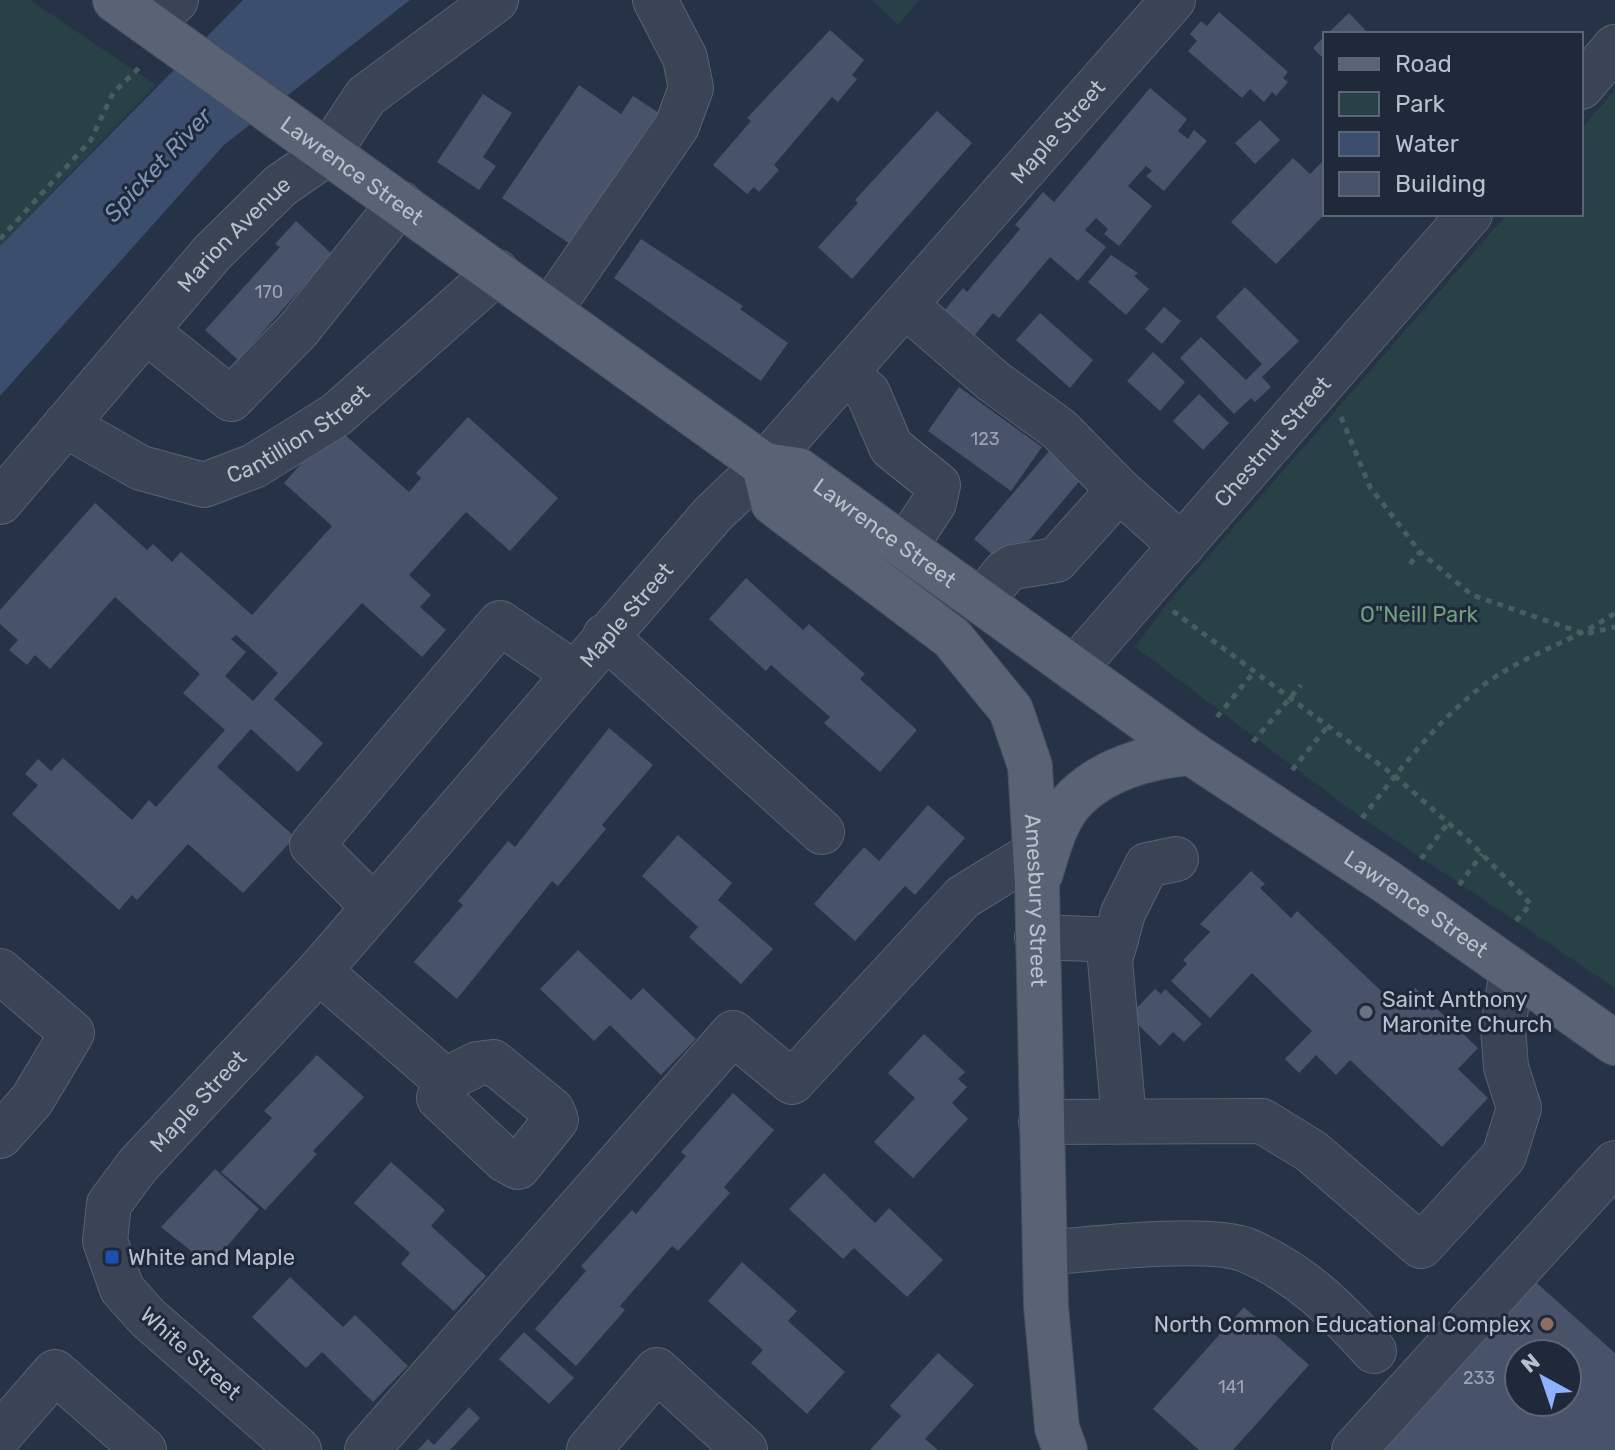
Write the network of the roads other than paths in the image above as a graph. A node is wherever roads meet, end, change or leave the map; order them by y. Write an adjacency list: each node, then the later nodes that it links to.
1 (496, 0): 7 (street, Marion Avenue)
2 (655, 0): 12 (street)
3 (1173, 0): 11 (street, Maple Street)
4 (152, 27): 7 (main road, Lawrence Street)
5 (1615, 47): 6 (street)
6 (1583, 85)
7 (329, 152): 8 (main road, Lawrence Street); 13 (street, Marion Avenue)
8 (400, 203): 10 (main road, Lawrence Street); 13 (street)
9 (1468, 216): 19 (street, Chestnut Street)
10 (497, 272): 12 (main road, Lawrence Street); 15 (street, Cantillion Street)
11 (905, 305): 14 (street, Maple Street); 17 (street)
12 (550, 310): 16 (main road, Lawrence Street)
13 (146, 331): 15 (street, Marion Avenue)
14 (845, 373): 16 (street, Maple Street); 20 (street)
15 (65, 425): 18 (street, Marion Avenue)
16 (764, 465): 20 (main road, Lawrence Street); 22 (street, Maple Street); 28 (main road, Amesbury Street)
17 (1119, 490): 19 (street); 21 (street)
18 (0, 502)
19 (1182, 546): 23 (street, Chestnut Street)
20 (905, 547): 21 (main road, Lawrence Street)
21 (981, 602): 23 (main road, Lawrence Street)
22 (605, 636): 24 (street, Maple Street); 26 (street)
23 (1074, 669): 25 (main road, Lawrence Street)
24 (574, 673): 29 (street, Maple Street); 29 (street)
25 (1191, 753): 28 (main road); 32 (main road, Lawrence Street)
26 (822, 832)
27 (1176, 859): 31 (street)
28 (1036, 869): 30 (main road, Amesbury Street); 47 (street)
29 (374, 907): 34 (street, Maple Street)
30 (1037, 937): 31 (street); 38 (main road, Amesbury Street)
31 (1116, 940): 37 (street)
32 (1512, 970): 35 (main road, Lawrence Street); 37 (street)
33 (0, 971): 39 (street)
34 (319, 971): 36 (street); 41 (street, Maple Street)
35 (1615, 1043)
36 (445, 1080)
37 (1124, 1120): 38 (street)
38 (1041, 1122): 42 (main road, Amesbury Street)
39 (0, 1136)
40 (1615, 1163): 51 (street)
41 (105, 1241): 46 (street, White Street)
42 (1045, 1253): 43 (street); 50 (main road, Amesbury Street)
43 (1374, 1351)
44 (0, 1435): 45 (street)
45 (144, 1450)
46 (299, 1450)
47 (367, 1450)
48 (589, 1450): 49 (street)
49 (745, 1450)
50 (1065, 1450)
51 (1354, 1450)

